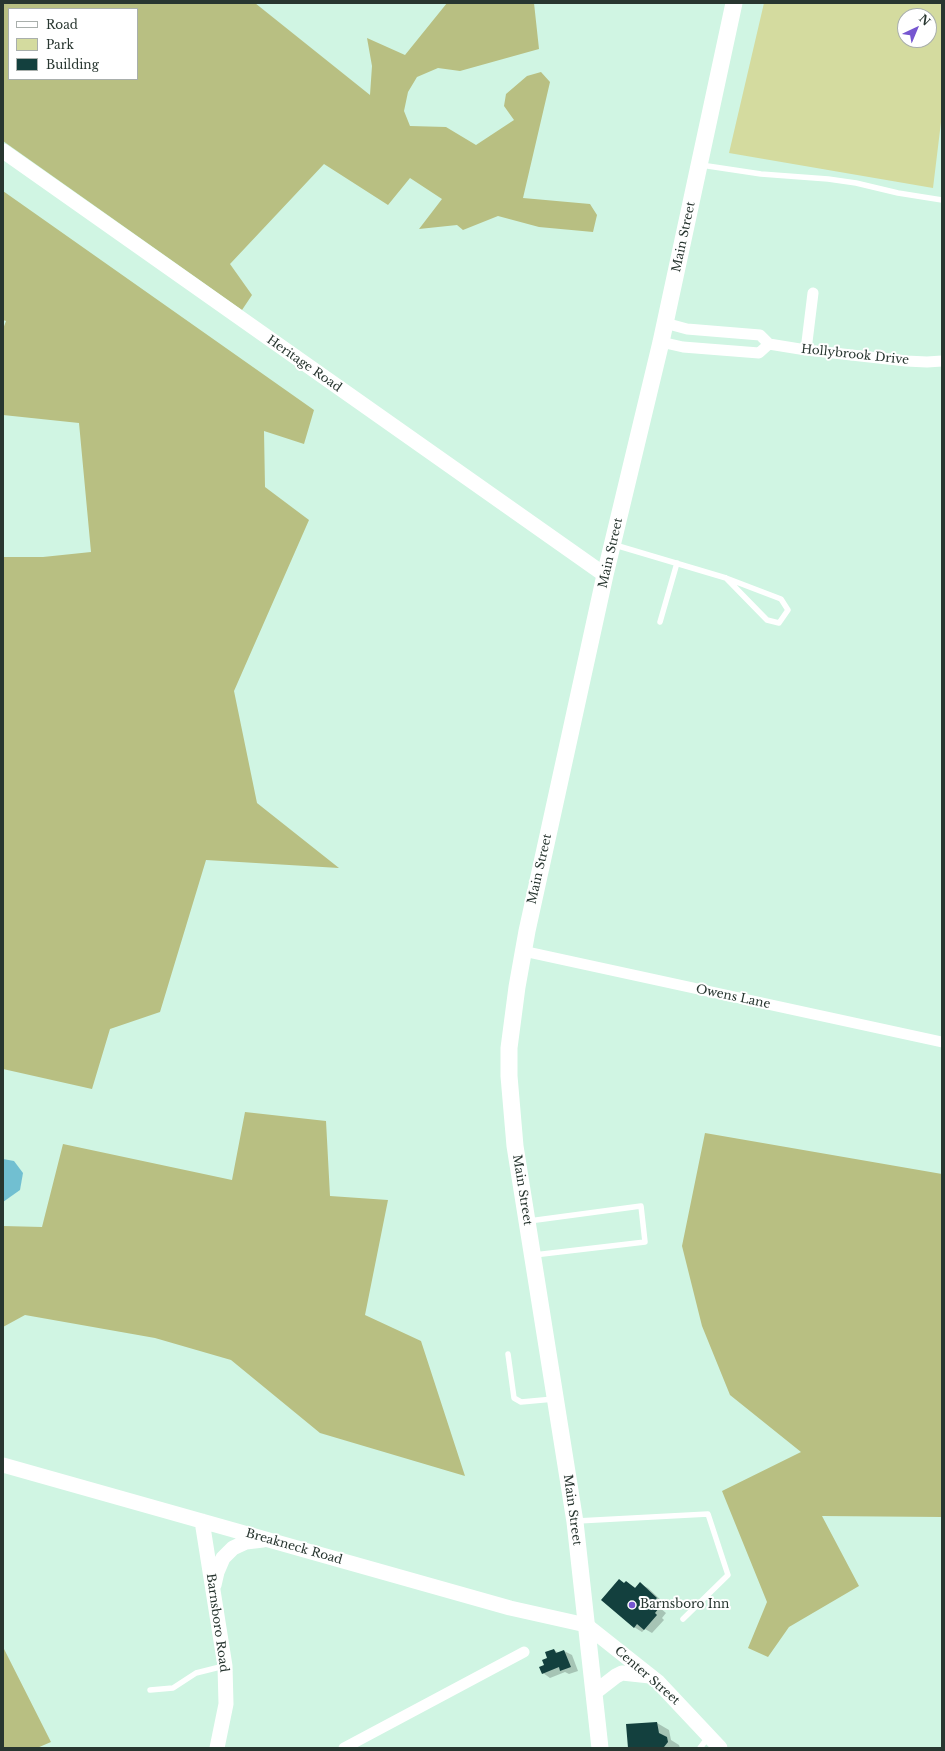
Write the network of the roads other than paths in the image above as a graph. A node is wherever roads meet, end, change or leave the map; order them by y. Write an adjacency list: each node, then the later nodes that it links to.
1 (734, 3): 3 (main road, Main Street)
2 (3, 151): 13 (main road, Heritage Road)
3 (699, 164): 4 (lane); 6 (main road, Main Street)
4 (942, 200)
5 (813, 293): 9 (street)
6 (665, 323): 7 (main road, Main Street); 8 (street, Hollybrook Drive)
7 (661, 342): 8 (street); 11 (main road, Main Street)
8 (769, 344): 9 (street, Hollybrook Drive)
9 (806, 350): 10 (street, Hollybrook Drive)
10 (942, 361)
11 (612, 544): 12 (lane); 13 (main road, Main Street)
12 (677, 563): 14 (lane); 15 (lane)
13 (605, 575): 16 (main road, Main Street)
14 (726, 578): 14 (lane)
15 (660, 622)
16 (524, 951): 17 (street, Owens Lane); 18 (main road, Main Street)
17 (942, 1042)
18 (526, 1221): 19 (main road, Main Street); 19 (lane)
19 (532, 1255): 21 (main road, Main Street)
20 (508, 1354): 21 (lane)
21 (555, 1399): 24 (main road, Main Street)
22 (3, 1465): 23 (main road, Breakneck Road)
23 (202, 1521): 25 (main road, Breakneck Road); 26 (main road, Barnsboro Road)
24 (575, 1522): 27 (lane); 28 (main road, Main Street)
25 (266, 1539): 26 (main road); 28 (main road, Breakneck Road)
26 (213, 1591): 30 (main road, Barnsboro Road)
27 (683, 1619)
28 (586, 1625): 31 (main road, Center Street); 33 (main road, Main Street)
29 (524, 1652): 36 (street)
30 (225, 1666): 32 (lane); 35 (main road, Barnsboro Road)
31 (650, 1676): 33 (main road); 34 (main road, Center Street)
32 (150, 1690)
33 (594, 1693): 37 (main road, Main Street)
34 (710, 1736): 38 (lane); 39 (main road, Center Street)
35 (218, 1748)
36 (344, 1748)
37 (600, 1748)
38 (700, 1748)
39 (720, 1748)

